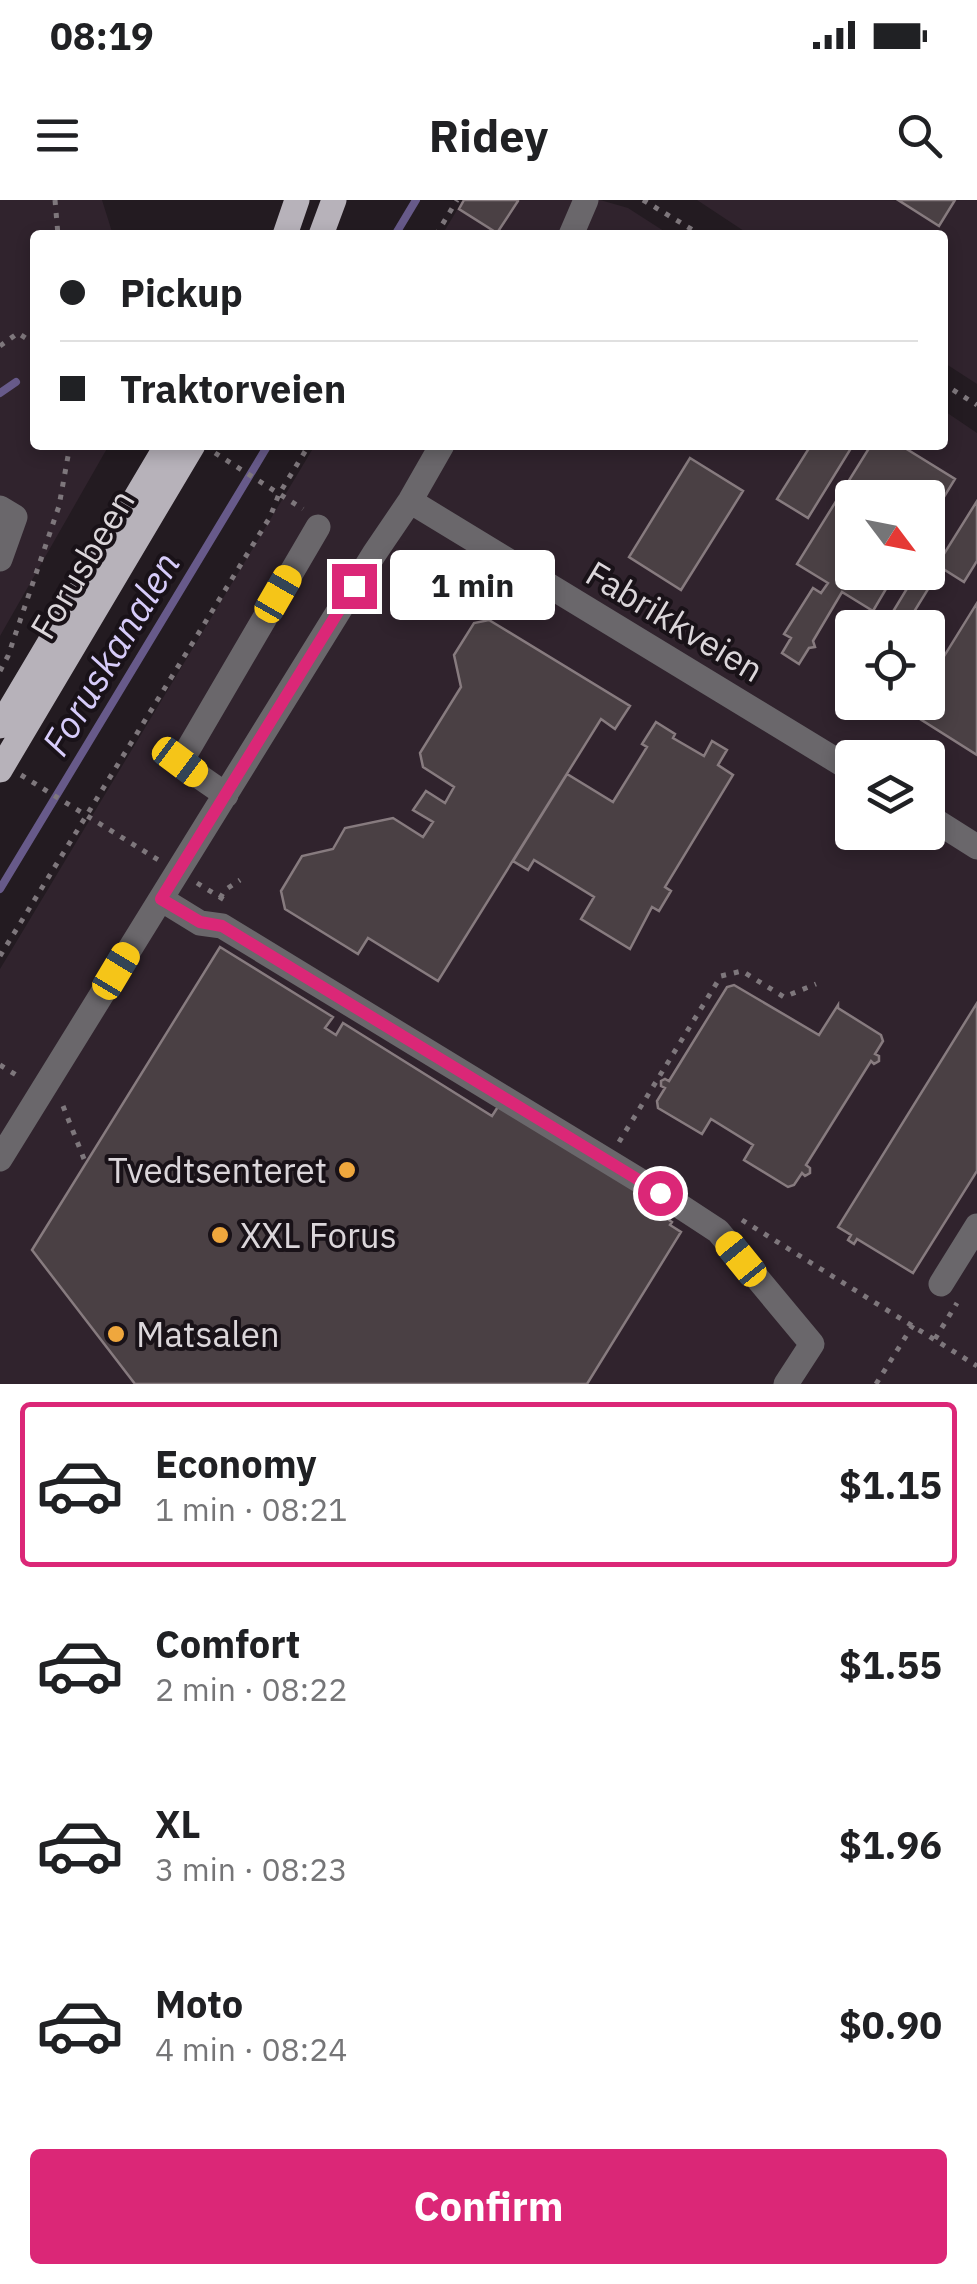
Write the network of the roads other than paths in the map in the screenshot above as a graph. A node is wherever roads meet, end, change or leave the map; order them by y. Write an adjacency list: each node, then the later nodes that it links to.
1 (297, 200): 5 (main road)
2 (316, 200): 6 (main road)
3 (334, 200): 7 (main road)
4 (586, 200): 8 (street)
5 (287, 230)
6 (306, 230)
7 (323, 230)
8 (574, 230)
9 (164, 450): 16 (main road, Forusbeen)
10 (198, 450): 18 (main road, Forusbeen)
11 (438, 450): 12 (street)
12 (410, 501): 17 (street, Fabrikkveien); 19 (street)
13 (0, 508): 15 (street)
14 (318, 527): 19 (street)
15 (0, 559)
16 (0, 726)
17 (835, 760)
18 (0, 770)
19 (226, 795): 22 (street)
20 (945, 826): 21 (street)
21 (977, 846)
22 (161, 899): 23 (street); 26 (street)
23 (0, 1160)
24 (977, 1226): 25 (street)
25 (941, 1284)
26 (786, 1384)

